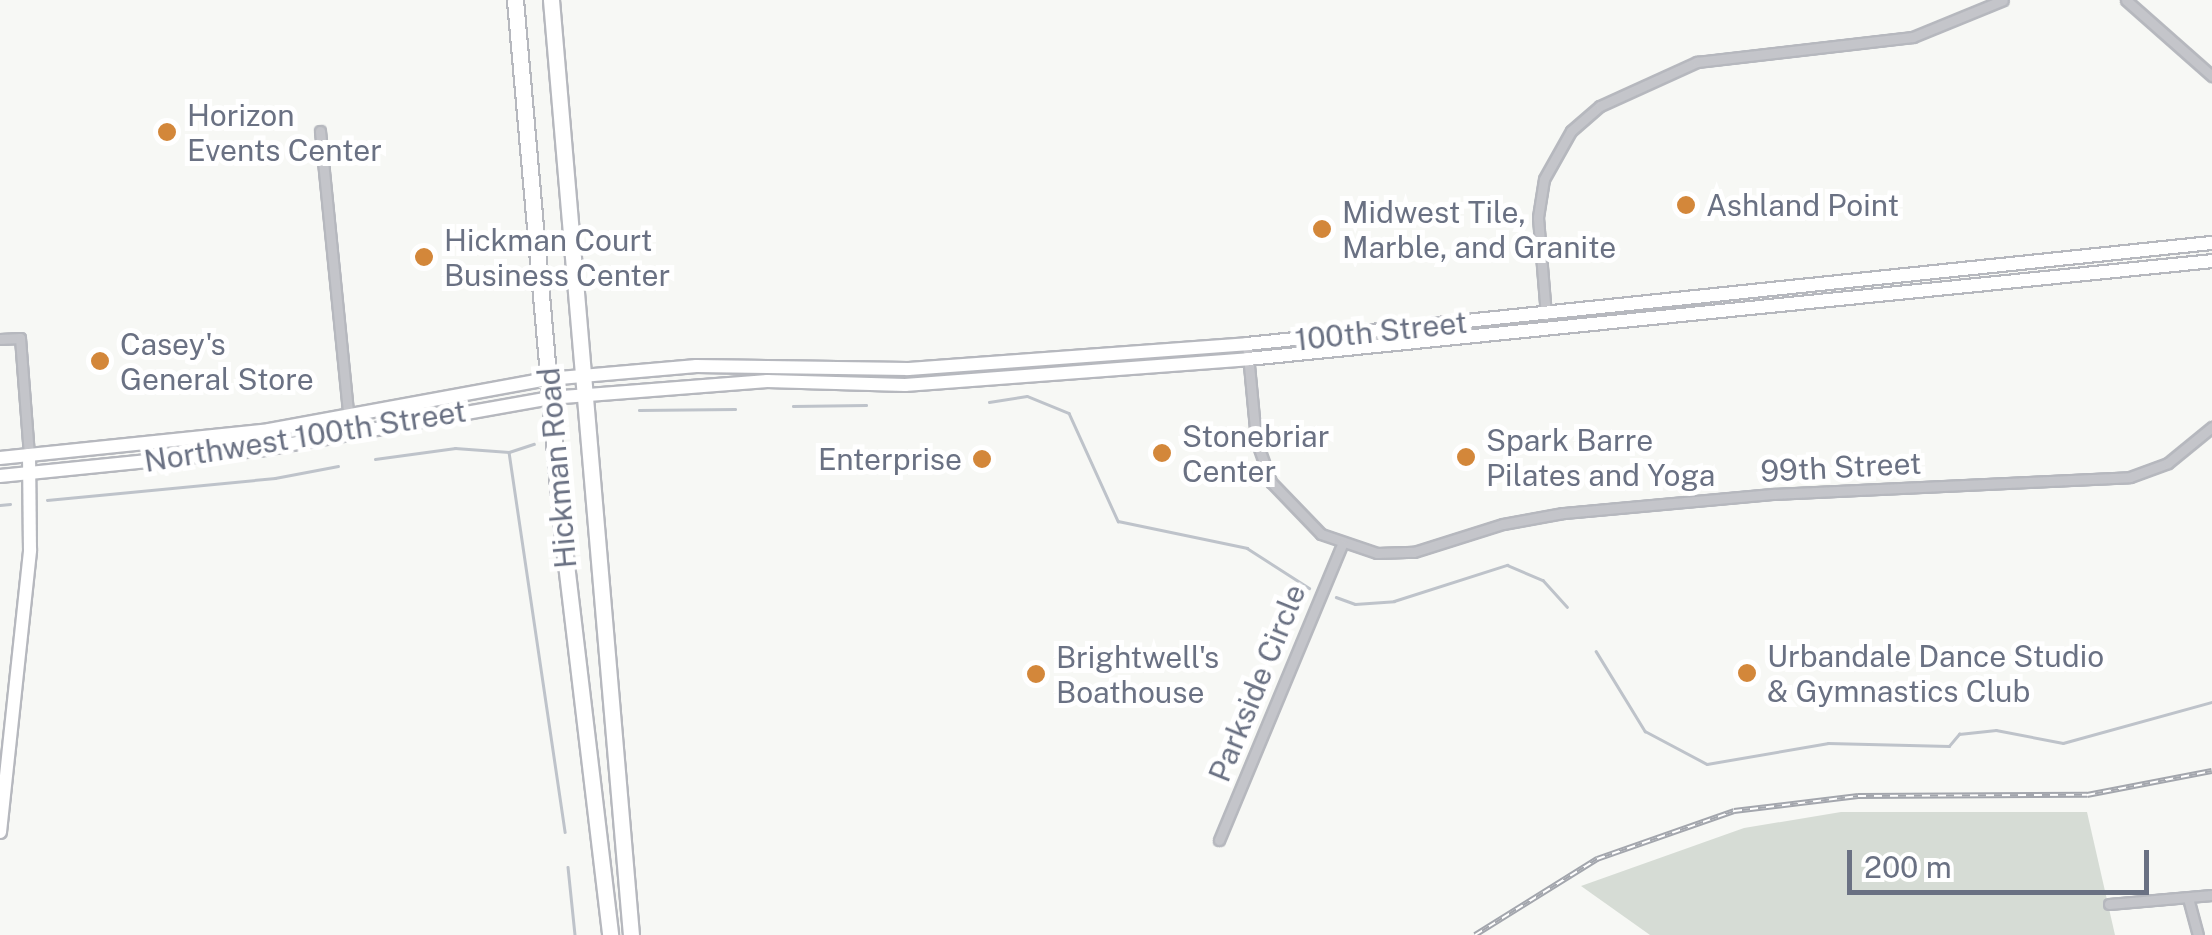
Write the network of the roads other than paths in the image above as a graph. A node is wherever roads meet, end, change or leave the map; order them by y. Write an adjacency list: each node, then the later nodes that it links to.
1 (515, 0): 14 (main road, Hickman Road)
2 (550, 0): 13 (main road, Hickman Road)
3 (2002, 0): 9 (street)
4 (2126, 0): 5 (street)
5 (2212, 76)
6 (320, 131): 17 (street)
7 (2212, 242): 9 (main road, 100th Street)
8 (2212, 262): 10 (main road, 100th Street)
9 (1546, 315): 10 (street); 12 (main road, 100th Street)
10 (1547, 330): 12 (main road, 100th Street)
11 (0, 340): 20 (street)
12 (1247, 351): 13 (main road, 100th Street); 15 (main road, 100th Street); 24 (street, 99th Street)
13 (583, 376): 14 (main road, 100th Street); 15 (main road, Hickman Road)
14 (548, 379): 16 (main road, Hickman Road); 17 (main road, Northwest 100th Street)
15 (584, 394): 16 (main road, 100th Street); 31 (main road, Hickman Road)
16 (550, 398): 19 (main road, Northwest 100th Street); 30 (main road, Hickman Road)
17 (346, 416): 19 (street); 20 (main road, Northwest 100th Street)
18 (2212, 427): 24 (street, 99th Street)
19 (350, 434): 22 (main road, Northwest 100th Street)
20 (29, 454): 21 (main road, Northwest 100th Street); 22 (main road)
21 (0, 458)
22 (29, 473): 23 (main road, Northwest 100th Street); 25 (main road)
23 (0, 476)
24 (1342, 544): 26 (street, Parkside Circle)
25 (0, 832)
26 (1219, 840)
27 (2212, 895): 28 (street)
28 (2188, 898): 29 (street); 32 (street)
29 (2108, 904)
30 (610, 935)
31 (632, 935)
32 (2198, 935)

